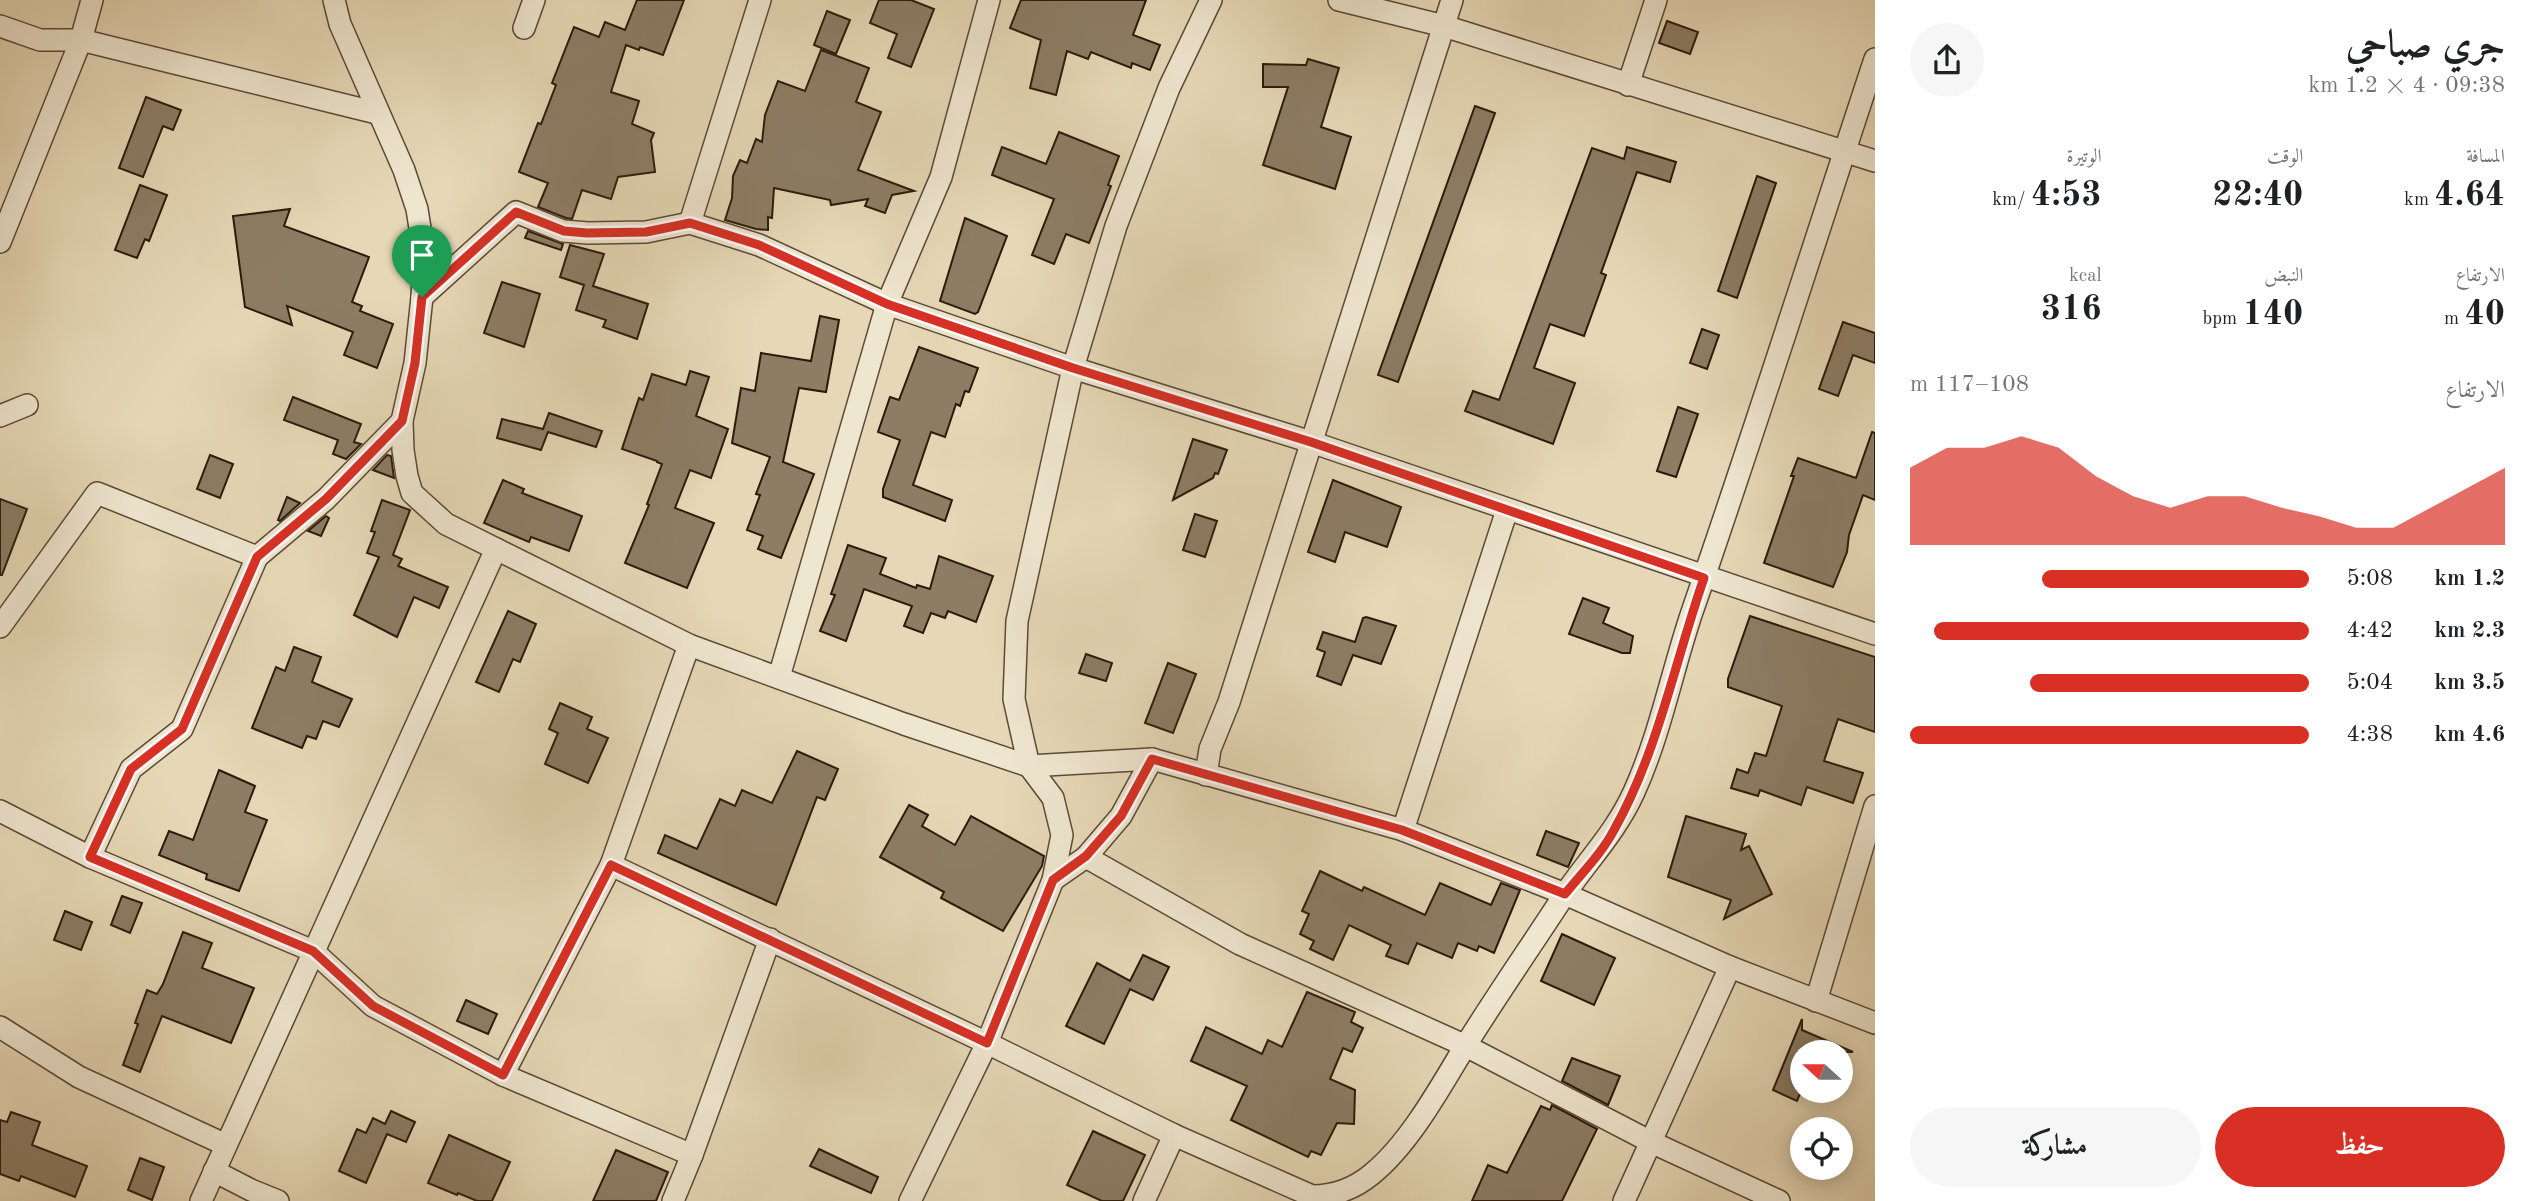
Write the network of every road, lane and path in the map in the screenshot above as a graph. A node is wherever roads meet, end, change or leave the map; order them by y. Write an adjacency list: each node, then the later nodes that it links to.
1 (92, 0): 13 (street)
2 (334, 0): 16 (street)
3 (534, 0): 12 (street)
4 (760, 0): 19 (street)
5 (989, 0): 22 (street)
6 (1211, 0): 23 (street)
7 (1339, 0): 11 (street)
8 (1451, 0): 11 (street)
9 (1656, 0): 15 (street)
10 (0, 26): 13 (street)
11 (1444, 26): 15 (street); 27 (street)
12 (524, 28)
13 (81, 40): 16 (street); 20 (street)
14 (1875, 59): 17 (street)
15 (1628, 85): 17 (street)
16 (377, 113): 21 (street)
17 (1844, 152): 18 (street); 31 (street)
18 (1875, 161)
19 (690, 223): 21 (street); 22 (street)
20 (0, 242)
21 (422, 297): 26 (street)
22 (887, 304): 23 (street); 35 (street)
23 (1073, 368): 27 (street); 37 (street)
24 (27, 405): 25 (street)
25 (0, 416)
26 (402, 421): 29 (street); 30 (street)
27 (1311, 442): 28 (street); 38 (street)
28 (1507, 510): 31 (street); 41 (street)
29 (496, 549): 34 (street); 48 (street)
30 (257, 557): 32 (street); 43 (street)
31 (1704, 578): 33 (street); 46 (street)
32 (0, 627)
33 (1875, 634)
34 (689, 645): 35 (street); 44 (street)
35 (779, 677): 37 (street)
36 (1152, 759): 37 (street); 38 (street); 42 (street)
37 (1029, 766): 45 (street)
38 (1206, 775): 41 (street)
39 (1875, 806): 50 (street)
40 (0, 811): 43 (street)
41 (1402, 830): 46 (street)
42 (1086, 856): 45 (street); 54 (street)
43 (90, 857): 48 (street)
44 (611, 865): 47 (street); 55 (street)
45 (1053, 880): 53 (street)
46 (1565, 894): 49 (street); 54 (street)
47 (770, 939): 53 (street); 59 (street)
48 (313, 951): 55 (street); 58 (street)
49 (1730, 967): 50 (street); 57 (street)
50 (1816, 1001): 51 (street)
51 (1875, 1023)
52 (0, 1027): 58 (street)
53 (987, 1043): 56 (street); 64 (street)
54 (1466, 1046): 56 (street); 57 (street)
55 (503, 1075): 59 (street)
56 (1174, 1135): 65 (street)
57 (1651, 1142): 66 (street); 67 (street)
58 (226, 1145): 60 (street)
59 (692, 1155): 63 (street)
60 (215, 1171): 61 (street); 62 (street)
61 (201, 1201)
62 (278, 1201)
63 (673, 1201)
64 (910, 1201)
65 (1144, 1201)
66 (1624, 1201)
67 (1779, 1201)

